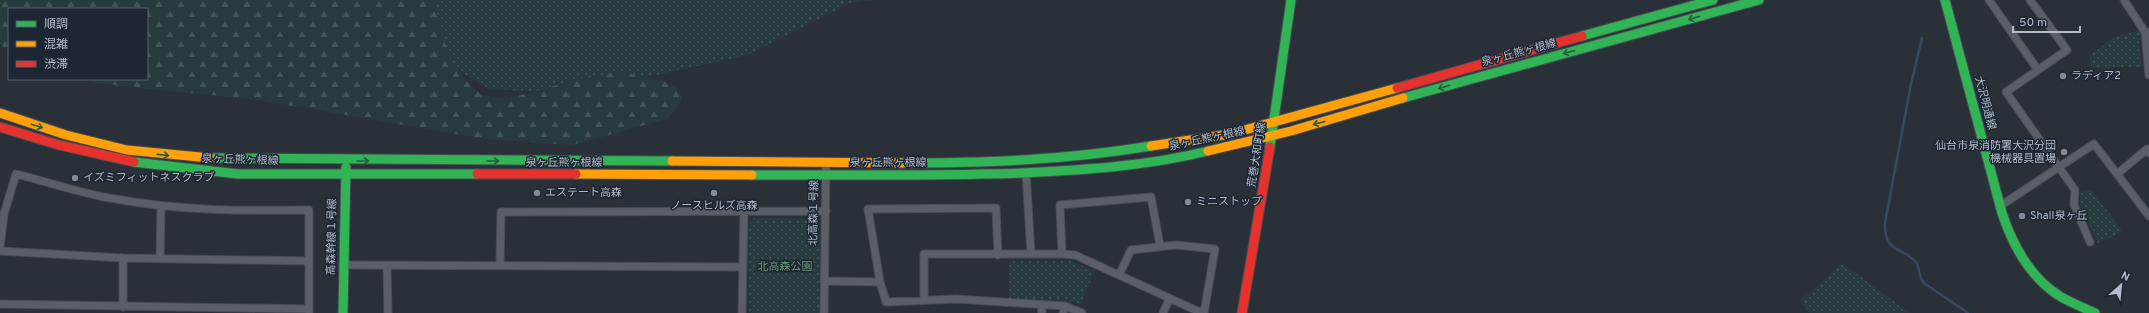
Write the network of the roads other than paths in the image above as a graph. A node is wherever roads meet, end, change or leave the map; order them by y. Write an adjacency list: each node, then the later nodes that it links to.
1 (1291, 0): 15 (main road, 荒巻大和町線)
2 (1711, 0): 10 (main road); 15 (main road, 泉ヶ丘熊ヶ根線)
3 (1722, 0): 9 (main road)
4 (1759, 0): 9 (main road, 泉ヶ丘熊ヶ根線)
5 (1945, 0): 27 (main road, 大沢明通線)
6 (1989, 0): 12 (street)
7 (2030, 0): 12 (street)
8 (2124, 0): 11 (street)
9 (1725, 9): 10 (main road, 泉ヶ丘熊ヶ根線)
10 (1714, 12): 17 (main road, 泉ヶ丘熊ヶ根線, one-way to 17)
11 (2147, 32): 13 (street)
12 (2038, 70): 21 (street)
13 (2149, 75)
14 (0, 113): 19 (main road, 泉ヶ丘熊ヶ根線, one-way to 19)
15 (1274, 122): 17 (main road, 荒巻大和町線); 20 (main road, 泉ヶ丘熊ヶ根線)
16 (0, 127): 23 (main road, 泉ヶ丘熊ヶ根線)
17 (1272, 136): 22 (main road, 泉ヶ丘熊ヶ根線); 65 (main road, 荒巻大和町線)
18 (2149, 153): 24 (street)
19 (346, 161): 20 (main road, 泉ヶ丘熊ヶ根線, one-way to 20); 23 (main road, 高森幹線１号線)
20 (826, 162): 25 (street, 北高森１号線)
21 (2058, 168): 24 (street); 27 (street); 32 (street)
22 (1026, 172): 25 (main road, 泉ヶ丘熊ヶ根線); 36 (street)
23 (346, 174): 25 (main road, 泉ヶ丘熊ヶ根線); 42 (main road, 高森幹線１号線)
24 (2117, 174): 31 (street)
25 (826, 175): 29 (street, 北高森１号線)
26 (161, 206): 30 (street); 40 (street); 41 (street)
27 (2000, 206): 66 (main road, 大沢明通線)
28 (744, 211): 29 (street); 44 (street); 45 (street)
29 (826, 211): 47 (street, 北高森１号線)
30 (2, 213): 34 (street)
31 (2149, 216)
32 (2090, 242)
33 (1160, 245): 37 (street); 46 (street); 64 (street)
34 (0, 247)
35 (0, 251): 39 (street)
36 (1030, 254): 37 (street); 38 (street)
37 (1062, 254): 46 (street)
38 (998, 255): 48 (street); 49 (street)
39 (123, 258): 40 (street); 53 (street)
40 (160, 258): 41 (street)
41 (309, 261): 56 (street)
42 (343, 265): 43 (street); 57 (main road, 高森幹線１号線)
43 (387, 265): 44 (street); 58 (street)
44 (500, 266): 45 (street)
45 (743, 268): 59 (street)
46 (1119, 275): 50 (street)
47 (824, 281): 48 (street); 60 (street, 北高森１号線)
48 (880, 282): 49 (street)
49 (924, 299): 52 (street)
50 (1170, 300): 63 (street); 64 (street)
51 (0, 304): 53 (street)
52 (1041, 305): 54 (street); 61 (street)
53 (123, 307): 55 (street)
54 (1064, 309): 62 (street)
55 (183, 310): 56 (street)
56 (309, 311)
57 (343, 313)
58 (388, 313)
59 (742, 313)
60 (824, 313)
61 (1042, 313)
62 (1082, 313)
63 (1163, 313)
64 (1203, 313)
65 (1242, 313)
66 (2095, 313)

